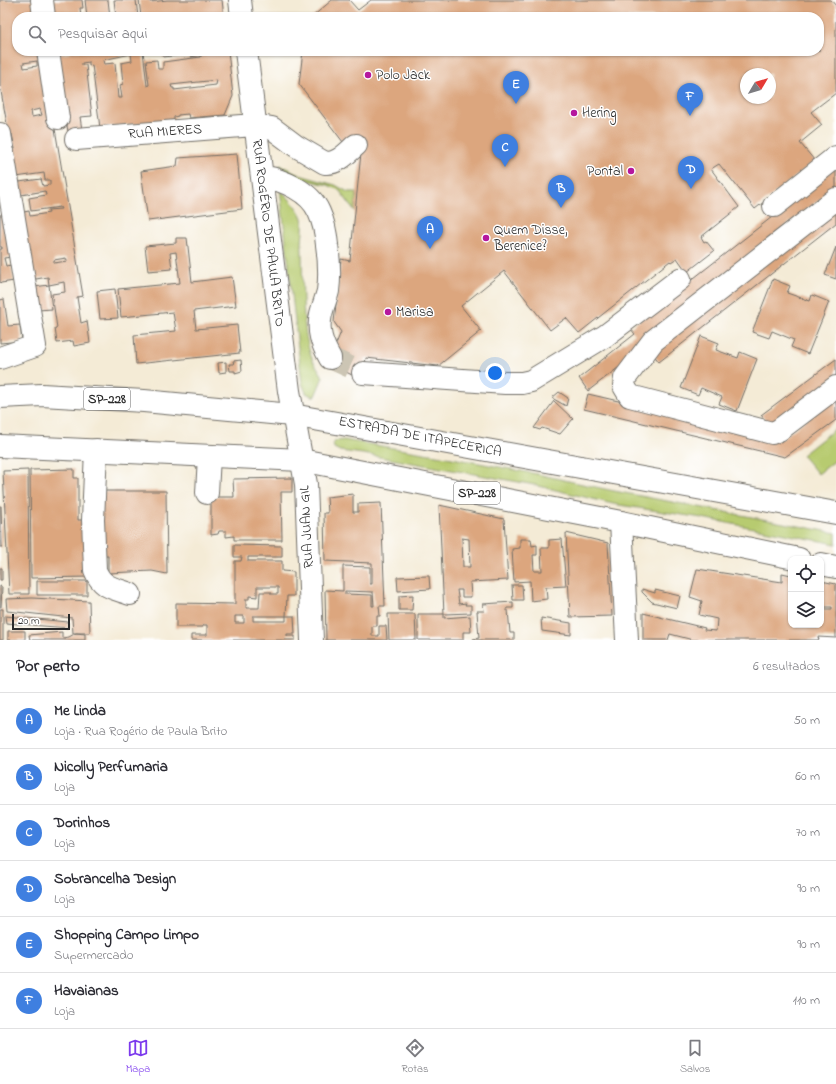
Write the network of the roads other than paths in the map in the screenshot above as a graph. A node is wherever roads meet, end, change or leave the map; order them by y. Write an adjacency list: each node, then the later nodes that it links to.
1 (42, 0): 3 (street)
2 (240, 0): 4 (street)
3 (43, 12)
4 (241, 12)
5 (49, 56): 7 (street)
6 (247, 56): 8 (street, RUA ROGÉRIO DE PAULA BRITO)
7 (58, 118)
8 (254, 125): 10 (street, RUA MIERES); 11 (street, RUA MIERES); 13 (street, RUA ROGÉRIO DE PAULA BRITO)
9 (0, 134): 17 (street)
10 (76, 139)
11 (356, 145)
12 (836, 157): 15 (street)
13 (262, 176): 18 (street); 22 (street, RUA ROGÉRIO DE PAULA BRITO)
14 (836, 200): 20 (street)
15 (774, 206)
16 (680, 279): 19 (street)
17 (0, 358)
18 (330, 358)
19 (363, 373)
20 (836, 387)
21 (0, 397): 22 (street, ESTRADA DE ITAPECERICA / SP-228)
22 (292, 414): 26 (street, RUA JUAN GIL); 28 (street, ESTRADA DE ITAPECERICA / SP-228)
23 (0, 446): 24 (street, SP-228)
24 (96, 450): 25 (street, SP-228); 33 (street)
25 (209, 456): 26 (street, SP-228); 27 (street)
26 (300, 460): 29 (street, SP-228); 34 (street, RUA JUAN GIL)
27 (207, 493)
28 (836, 513)
29 (621, 522): 30 (street, SP-228); 35 (street)
30 (788, 557)
31 (824, 565): 32 (street)
32 (836, 567)
33 (130, 594)
34 (312, 640)
35 (627, 640)

